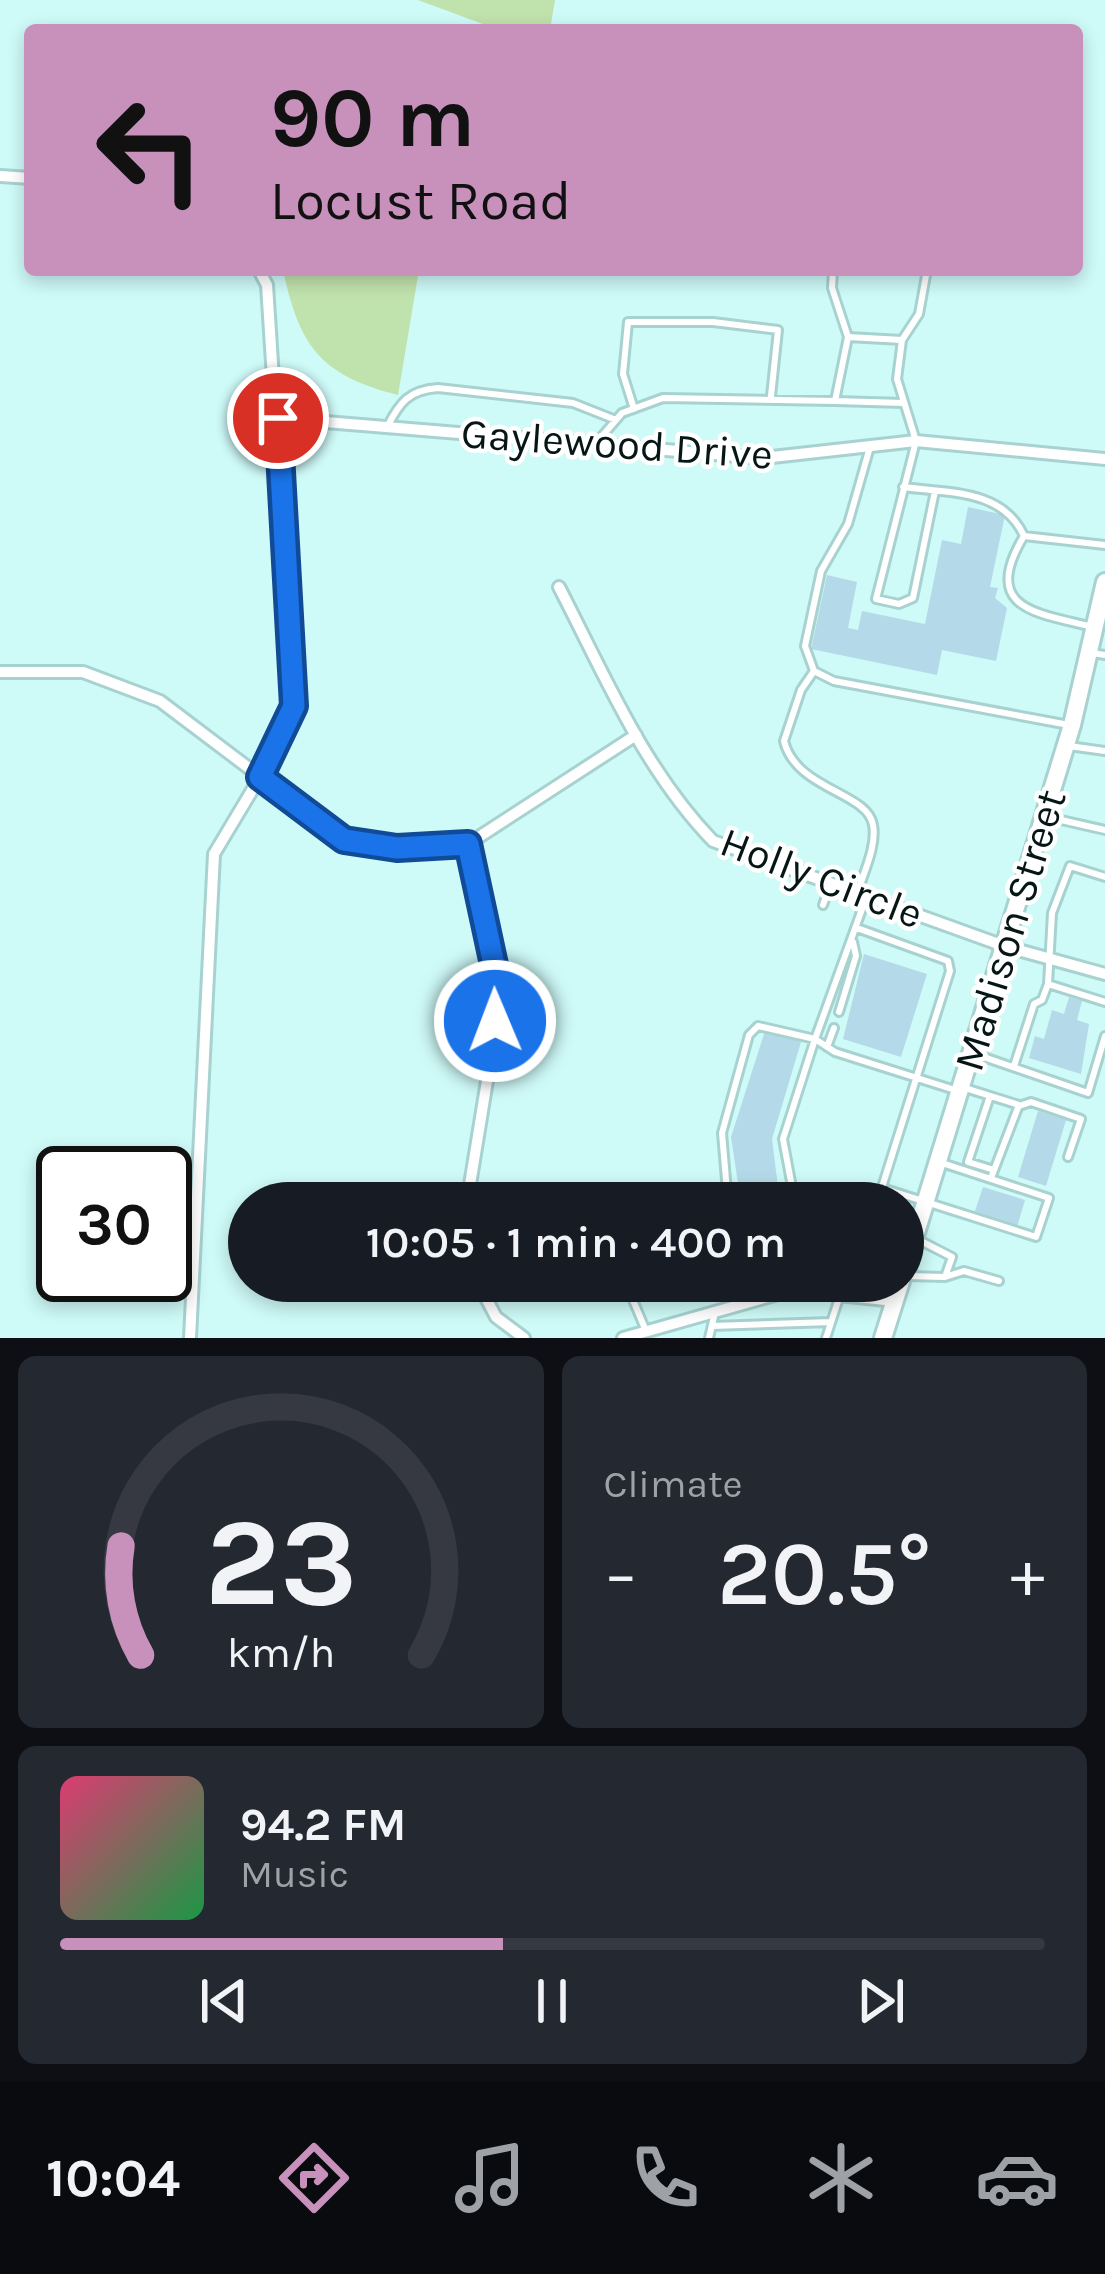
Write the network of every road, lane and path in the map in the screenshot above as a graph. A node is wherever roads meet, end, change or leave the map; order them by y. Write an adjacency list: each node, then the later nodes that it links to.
1 (262, 276): 10 (street)
2 (833, 276): 4 (lane)
3 (926, 276): 5 (lane)
4 (848, 337): 5 (lane); 7 (lane)
5 (902, 340): 8 (lane)
6 (771, 396): 7 (lane); 9 (lane); 9 (lane)
7 (835, 401): 8 (lane)
8 (904, 403): 13 (lane)
9 (634, 409): 11 (lane)
10 (278, 418): 12 (street, Gaylewood Drive); 31 (street)
11 (616, 420): 12 (lane); 14 (lane)
12 (387, 427): 14 (street, Gaylewood Drive)
13 (916, 441): 15 (street, Gaylewood Drive); 16 (street, Gaylewood Drive); 17 (lane)
14 (594, 444): 15 (street, Gaylewood Drive)
15 (870, 447): 25 (lane)
16 (1105, 458)
17 (903, 487): 18 (lane); 18 (lane)
18 (935, 491): 19 (lane)
19 (1024, 536): 20 (lane); 23 (lane)
20 (1105, 545)
21 (1105, 582): 23 (main road, Madison Street)
22 (559, 587): 28 (street, Holly Circle)
23 (1096, 628): 24 (main road, Madison Street)
24 (1098, 654): 27 (main road, Madison Street)
25 (814, 671): 27 (lane); 37 (lane)
26 (0, 672): 31 (street)
27 (1072, 725): 29 (main road, Madison Street)
28 (636, 735): 34 (street); 36 (street, Holly Circle)
29 (1066, 746): 30 (lane); 32 (main road, Madison Street)
30 (1105, 752)
31 (260, 777): 34 (street); 79 (street)
32 (1045, 815): 33 (lane); 41 (main road, Madison Street)
33 (1105, 830)
34 (468, 844): 60 (street)
35 (1105, 877): 42 (lane)
36 (831, 881): 37 (street, Holly Circle); 38 (lane)
37 (863, 893): 39 (lane); 41 (street, Holly Circle)
38 (823, 905)
39 (856, 928): 40 (lane); 53 (lane)
40 (852, 938): 46 (lane); 49 (lane)
41 (1004, 946): 42 (street, Holly Circle); 51 (main road, Madison Street)
42 (1053, 960): 43 (street, Holly Circle); 44 (lane)
43 (1105, 974)
44 (1048, 983): 45 (lane); 52 (lane)
45 (1105, 1002)
46 (839, 1012)
47 (834, 1028): 50 (lane)
48 (1105, 1036): 52 (lane)
49 (815, 1039): 50 (lane); 61 (lane); 62 (lane)
50 (827, 1047): 53 (lane)
51 (971, 1053): 52 (lane); 54 (main road, Madison Street)
52 (1013, 1068)
53 (916, 1076): 54 (lane); 63 (lane)
54 (960, 1089): 55 (lane); 58 (main road, Madison Street)
55 (990, 1096): 56 (lane); 59 (lane)
56 (1018, 1106): 57 (lane); 59 (lane)
57 (1068, 1157)
58 (938, 1162): 59 (lane); 64 (main road, Madison Street)
59 (993, 1174): 64 (lane)
60 (470, 1182)
61 (726, 1182)
62 (791, 1182)
63 (884, 1182)
64 (925, 1202): 65 (main road, Madison Street)
65 (924, 1205)
66 (924, 1243): 68 (lane)
67 (924, 1276): 68 (lane)
68 (945, 1276): 69 (lane)
69 (999, 1281)
70 (488, 1302): 80 (street)
71 (634, 1302): 78 (lane)
72 (742, 1302): 75 (street)
73 (838, 1302): 76 (lane)
74 (894, 1302): 84 (main road, Madison Street)
75 (716, 1309): 77 (lane); 78 (street)
76 (831, 1322): 77 (lane); 83 (lane)
77 (712, 1326): 82 (lane)
78 (646, 1331): 81 (street)
79 (190, 1338)
80 (524, 1338)
81 (623, 1338)
82 (709, 1338)
83 (826, 1338)
84 (883, 1338)

